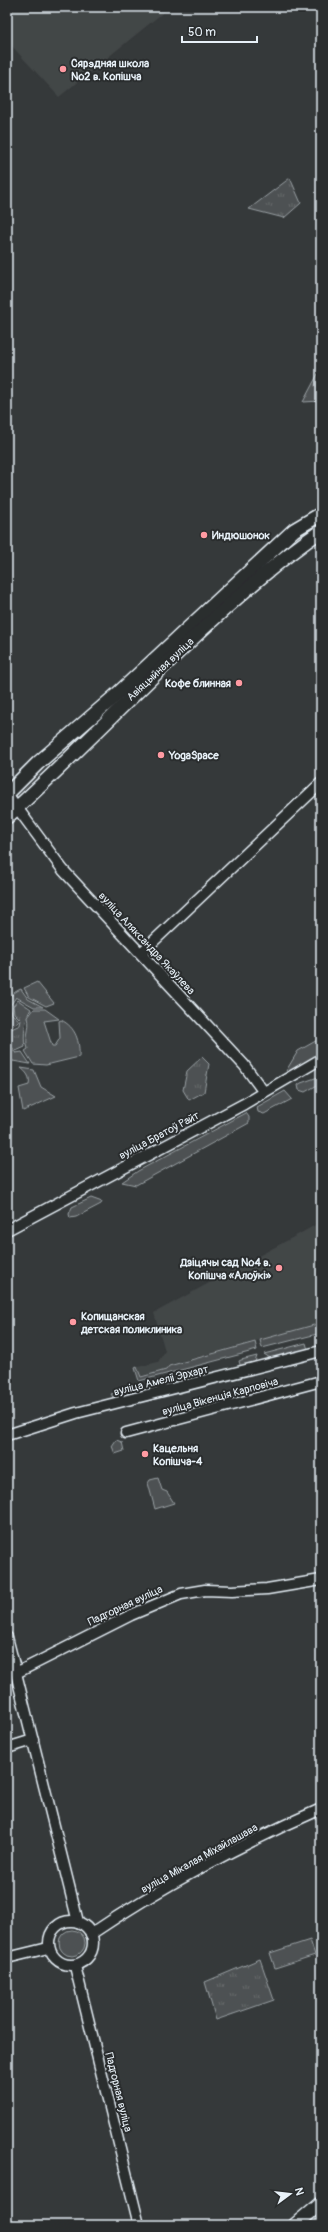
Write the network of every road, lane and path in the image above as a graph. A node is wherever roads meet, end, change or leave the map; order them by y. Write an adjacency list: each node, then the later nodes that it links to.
1 (321, 514): 4 (main road, Авіяцыйная вуліца)
2 (321, 530): 5 (main road, Авіяцыйная вуліца)
3 (321, 783): 6 (street)
4 (7, 794): 5 (street, вуліца Аляксандра Якаўлева)
5 (12, 812): 6 (street, вуліца Аляксандра Якаўлева)
6 (141, 953): 8 (street, вуліца Аляксандра Якаўлева)
7 (321, 1059): 8 (street, вуліца Братоў Райт)
8 (263, 1091): 9 (street, вуліца Братоў Райт)
9 (7, 1230)
10 (321, 1351): 13 (street, вуліца Амеліі Эрхарт)
11 (321, 1381): 12 (street, вуліца Вікенція Карповіча)
12 (126, 1433)
13 (7, 1435)
14 (321, 1580): 16 (street, Падгорная вуліца)
15 (7, 1637): 16 (street)
16 (16, 1673): 17 (street)
17 (33, 1740): 18 (street); 20 (street)
18 (7, 1748)
19 (321, 1809): 21 (street, вуліца Мікалая Міхайлашава)
20 (78, 1922): 21 (street); 22 (street)
21 (91, 1934): 24 (street)
22 (48, 1948): 23 (street); 24 (street)
23 (7, 1958)
24 (76, 1966): 26 (street, Падгорная вуліца)
25 (321, 2203): 27 (main road)
26 (139, 2225)
27 (295, 2225)

